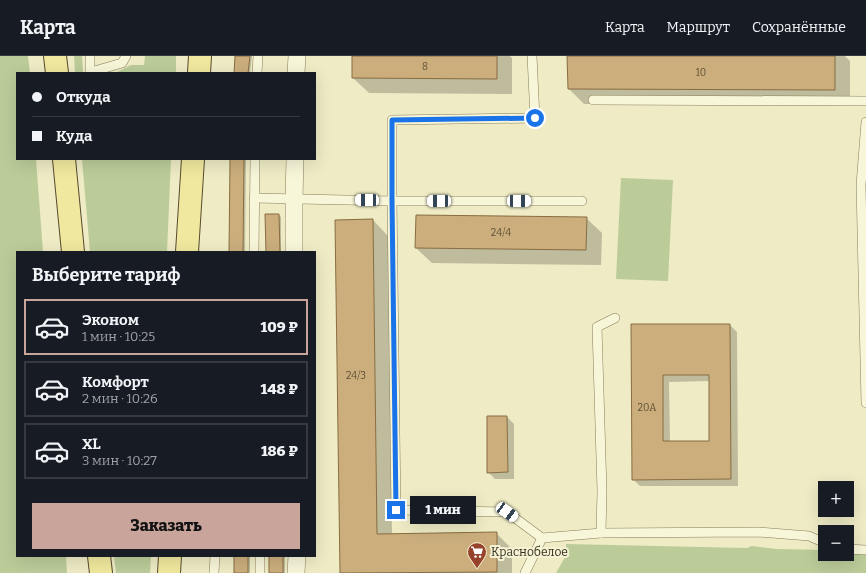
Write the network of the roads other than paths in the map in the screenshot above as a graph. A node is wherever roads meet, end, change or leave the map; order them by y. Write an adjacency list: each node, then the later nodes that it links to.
1 (55, 56): 8 (main road)
2 (90, 56): 9 (lane)
3 (126, 56): 10 (lane)
4 (200, 56): 11 (main road)
5 (258, 56): 12 (lane)
6 (297, 56): 13 (street)
7 (532, 56): 23 (lane)
8 (57, 72)
9 (91, 72)
10 (94, 72)
11 (199, 72)
12 (257, 72)
13 (296, 72)
14 (593, 100): 15 (lane)
15 (866, 101)
16 (866, 122): 30 (lane)
17 (64, 160): 25 (main road)
18 (193, 160): 26 (main road)
19 (254, 160): 21 (lane)
20 (294, 160): 22 (street)
21 (254, 198): 22 (lane); 27 (lane)
22 (294, 199): 23 (lane); 28 (street)
23 (392, 200): 24 (lane); 32 (lane)
24 (582, 201)
25 (73, 251)
26 (187, 251)
27 (254, 251)
28 (294, 251)
29 (615, 318): 31 (lane)
30 (866, 403)
31 (601, 533): 32 (lane); 33 (lane)
32 (542, 538): 46 (lane)
33 (818, 540)
34 (854, 549): 35 (lane)
35 (866, 550)
36 (99, 557): 41 (main road)
37 (170, 557): 42 (main road)
38 (215, 557): 43 (lane)
39 (260, 557): 44 (lane)
40 (297, 557): 45 (street)
41 (101, 573)
42 (169, 573)
43 (214, 573)
44 (260, 573)
45 (296, 573)
46 (525, 573)

